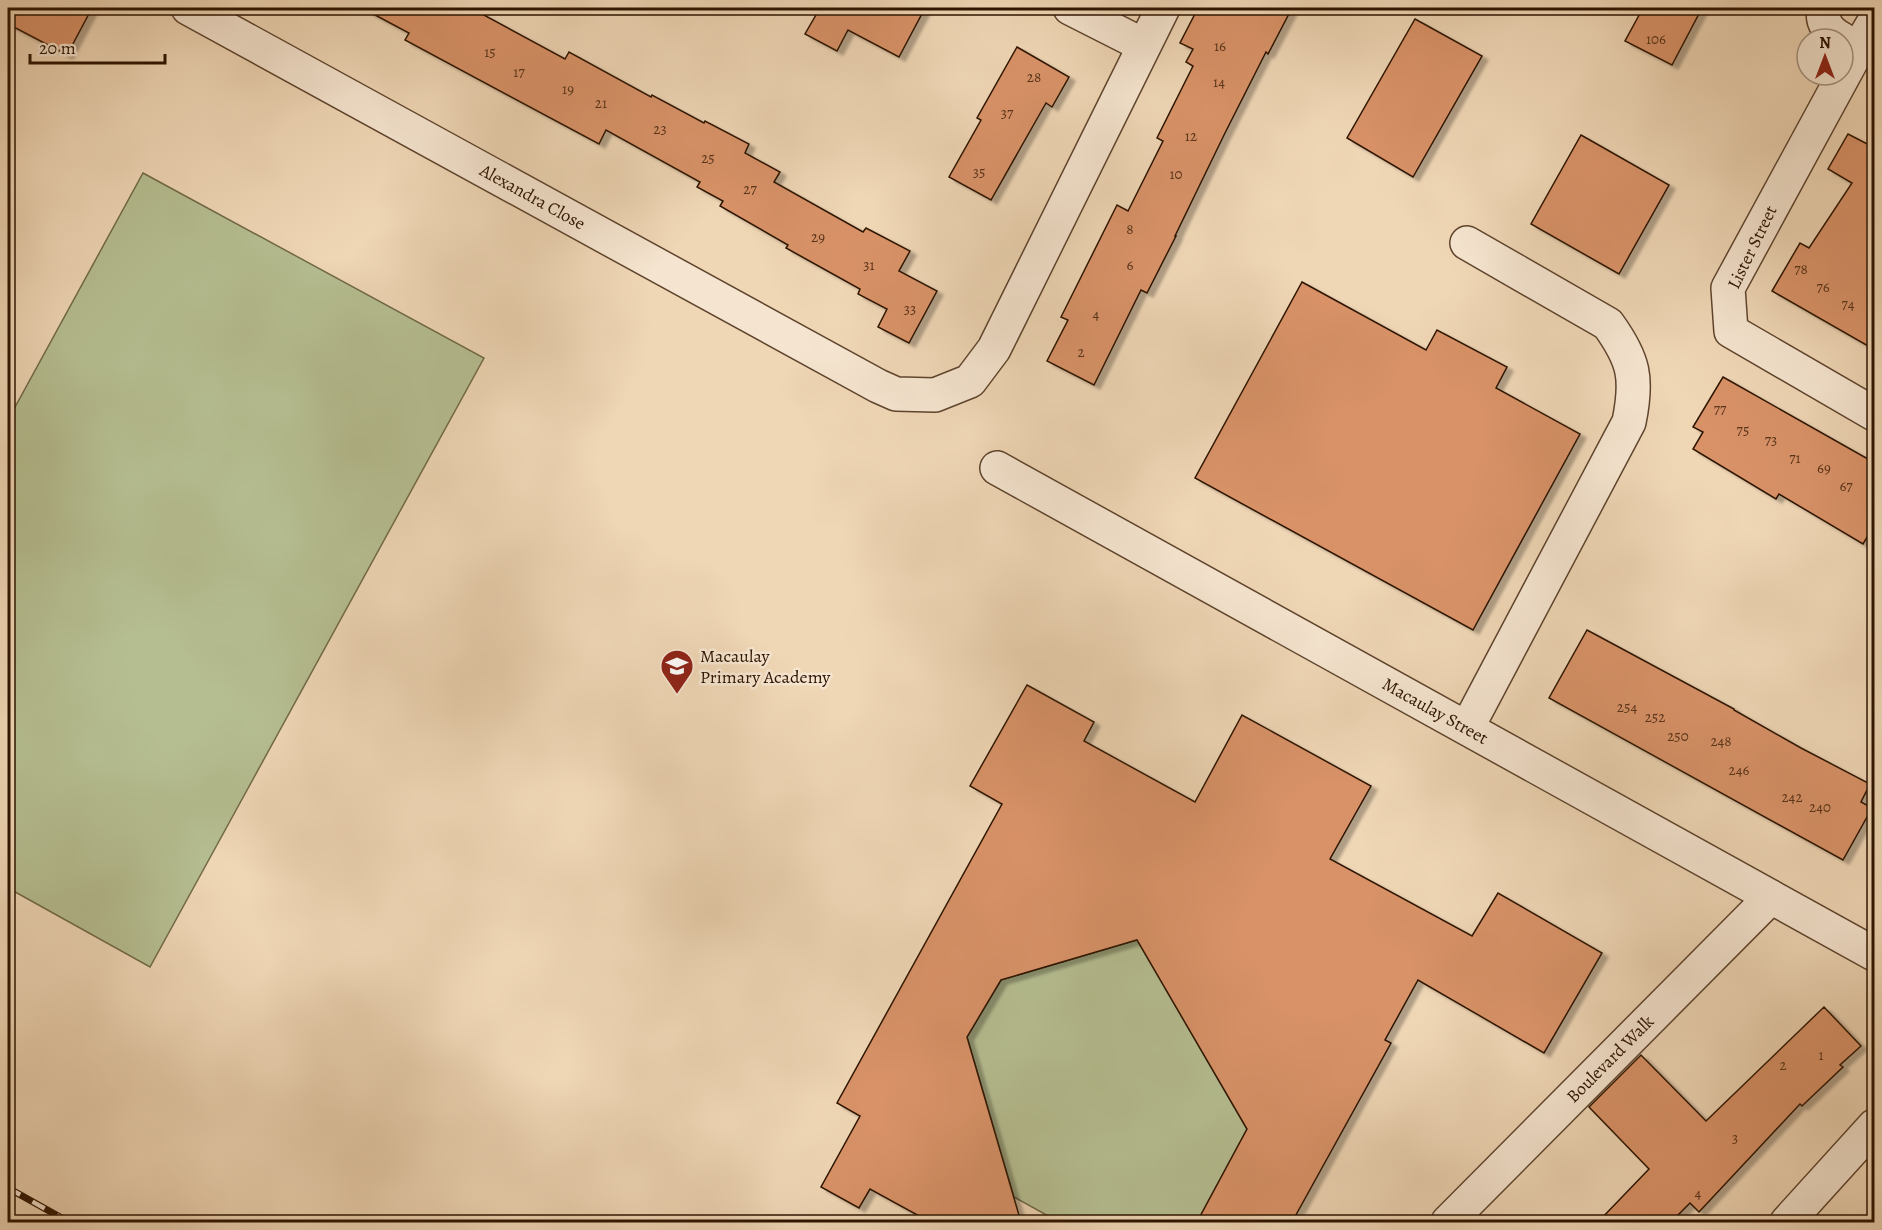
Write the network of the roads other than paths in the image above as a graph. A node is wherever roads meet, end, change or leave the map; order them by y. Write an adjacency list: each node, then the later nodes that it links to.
1 (188, 8): 6 (street, Alexandra Close)
2 (1070, 8): 6 (street)
3 (1163, 8): 6 (street, Alexandra Close)
4 (1824, 8): 5 (street)
5 (1827, 27)
6 (1143, 45)
7 (1829, 87): 9 (street, Lister Street)
8 (1467, 243): 11 (street)
9 (1875, 414)
10 (997, 468): 11 (street, Macaulay Street)
11 (1467, 728): 12 (street, Macaulay Street)
12 (1771, 897): 13 (street, Macaulay Street); 15 (street, Boulevard Walk)
13 (1875, 954)
14 (1875, 1126): 16 (street)
15 (1448, 1222)
16 (1787, 1222)

